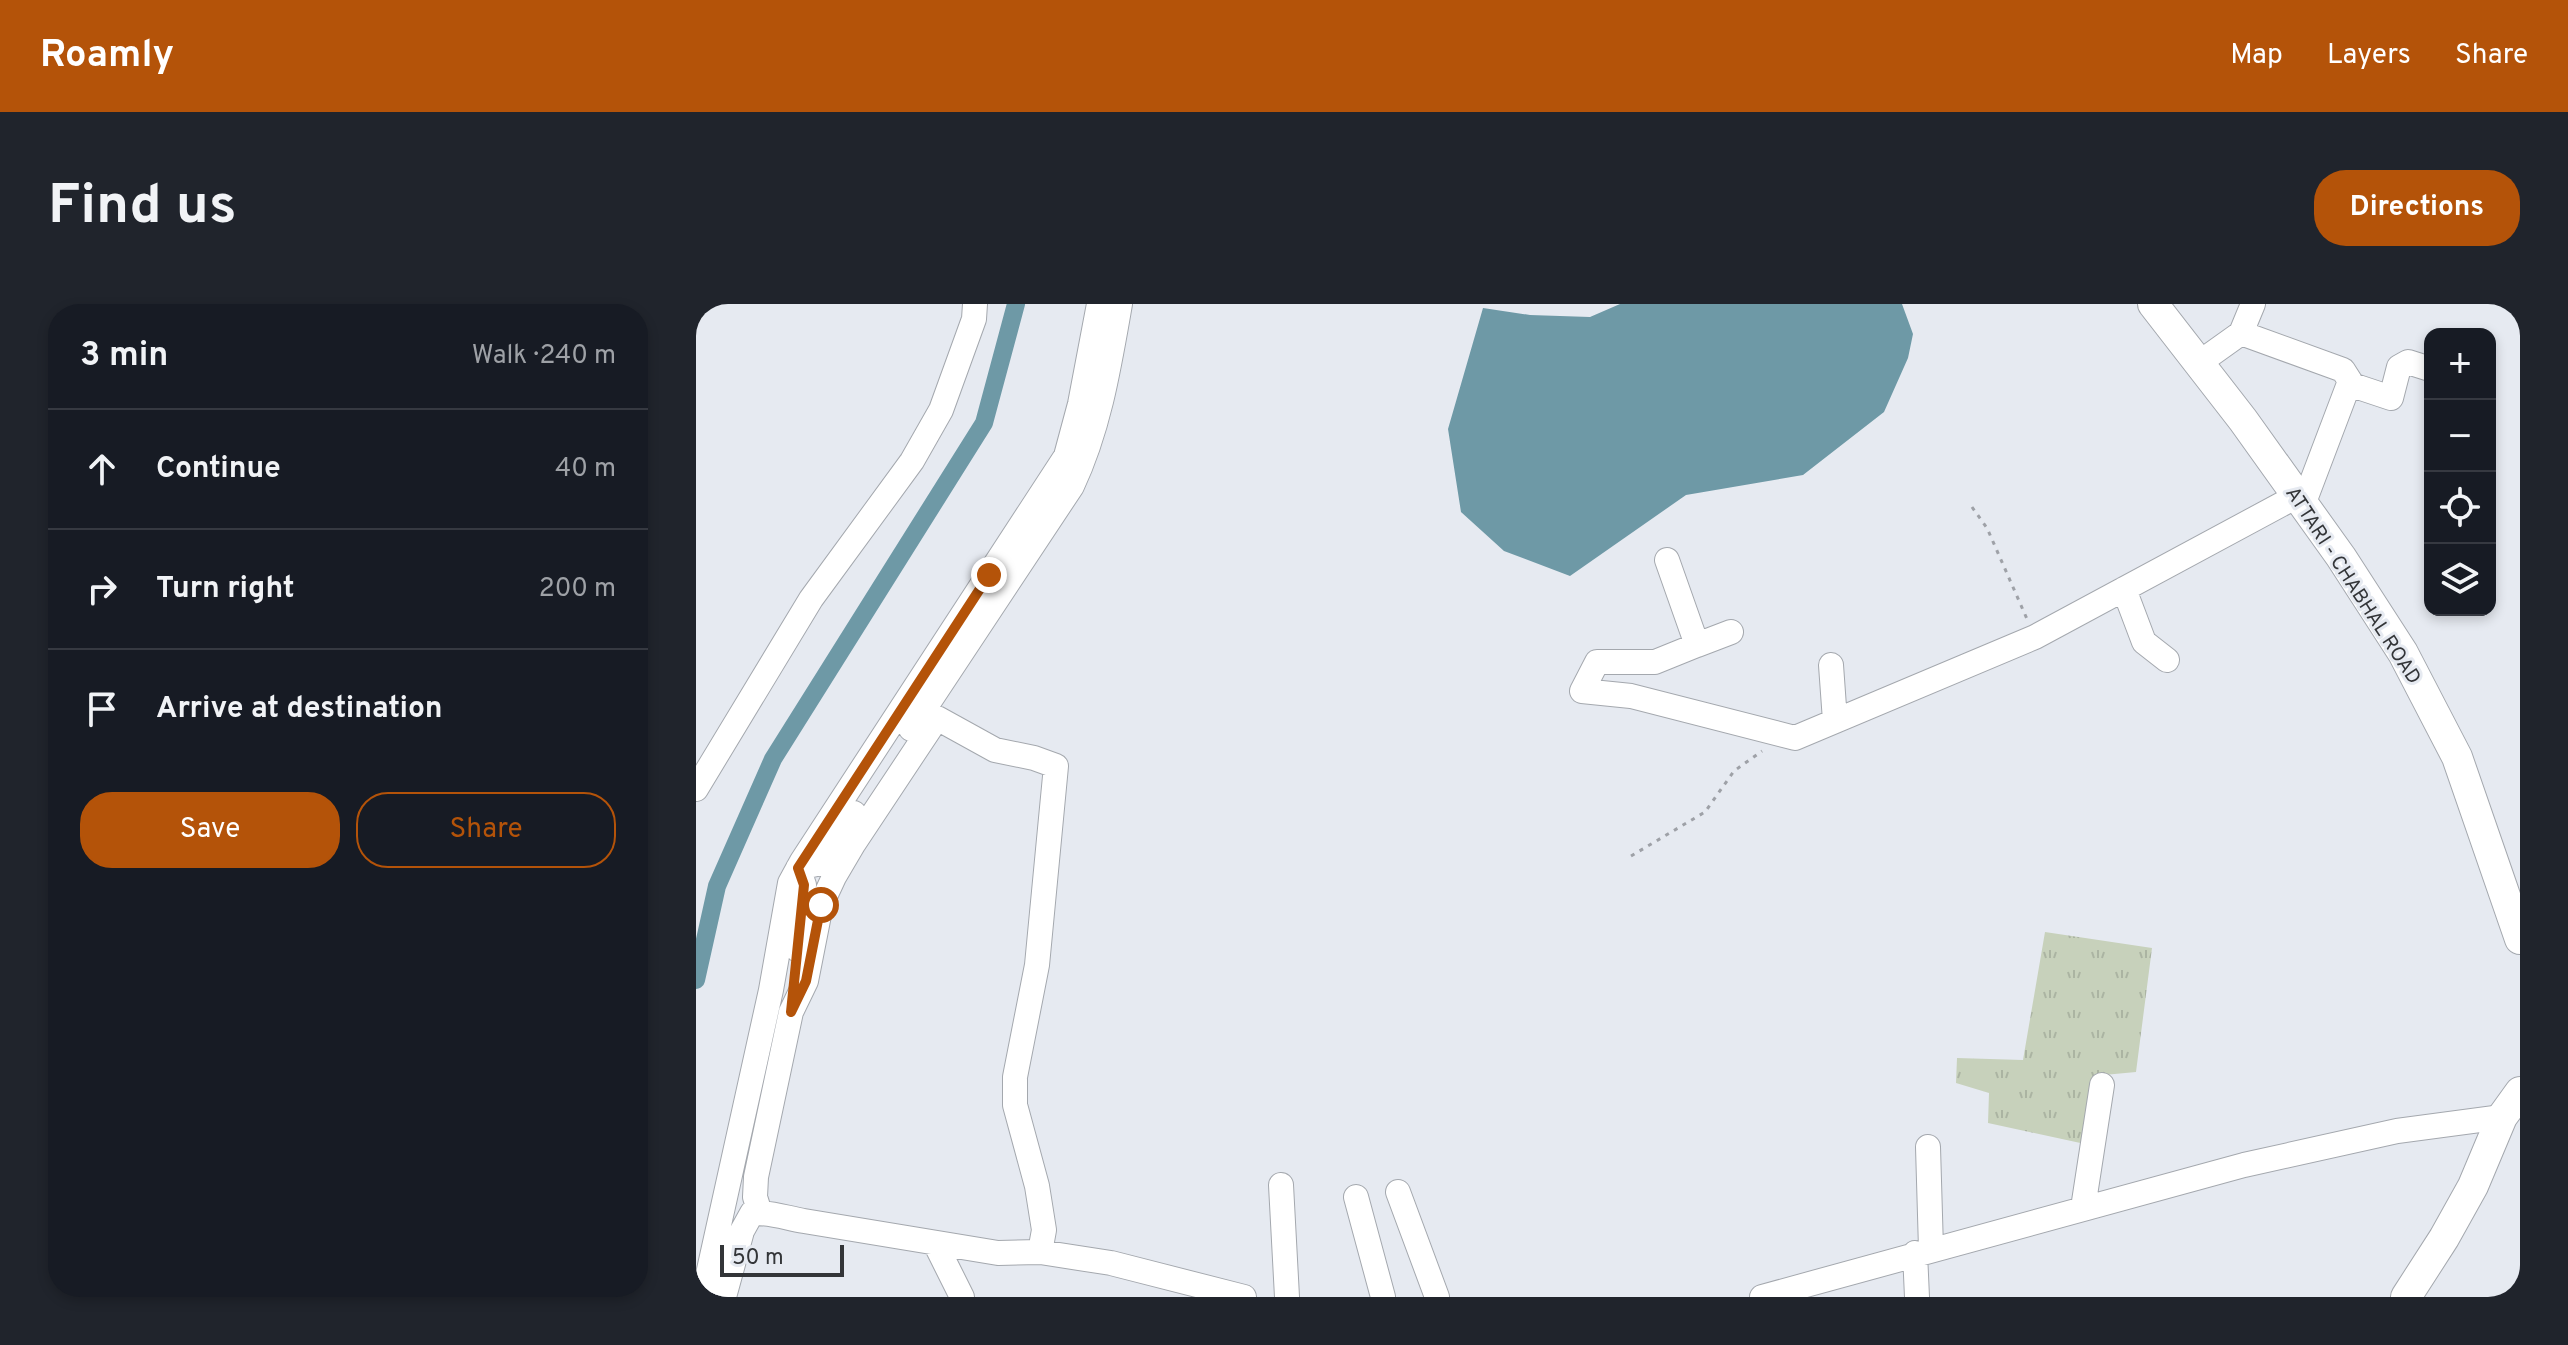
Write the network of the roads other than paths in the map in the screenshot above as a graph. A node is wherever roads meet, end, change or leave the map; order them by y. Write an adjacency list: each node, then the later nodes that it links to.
1 (975, 304): 18 (street)
2 (1099, 304): 19 (street)
3 (1120, 304): 19 (street)
4 (2153, 304): 7 (main road, ATTARI - CHABHAL ROAD)
5 (2253, 304): 6 (street)
6 (2241, 333): 7 (street); 9 (street)
7 (2199, 363): 10 (main road, ATTARI - CHABHAL ROAD)
8 (2424, 367): 9 (street)
9 (2349, 384): 10 (street)
10 (2300, 500): 12 (street); 20 (main road, ATTARI - CHABHAL ROAD)
11 (1667, 560): 14 (street)
12 (2124, 589): 15 (street); 17 (street)
13 (1731, 632): 14 (street)
14 (1697, 645): 17 (street)
15 (2167, 660)
16 (1831, 665): 17 (street)
17 (1835, 721)
18 (696, 789)
19 (798, 868): 21 (street); 34 (street)
20 (2520, 939)
21 (791, 1012): 30 (street); 33 (street)
22 (2102, 1085): 29 (street)
23 (2520, 1092): 24 (main road)
24 (2502, 1117): 29 (street); 43 (main road)
25 (1928, 1147): 32 (street)
26 (1281, 1185): 38 (street)
27 (1398, 1192): 40 (street)
28 (1356, 1197): 39 (street)
29 (2083, 1208): 32 (street)
30 (765, 1212): 31 (street); 35 (street)
31 (935, 1243): 33 (street); 36 (street)
32 (1923, 1251): 41 (street); 42 (street)
33 (1040, 1252): 37 (street)
34 (703, 1297)
35 (724, 1297)
36 (962, 1297)
37 (1244, 1297)
38 (1287, 1297)
39 (1383, 1297)
40 (1437, 1297)
41 (1762, 1297)
42 (1917, 1297)
43 (2406, 1297)

